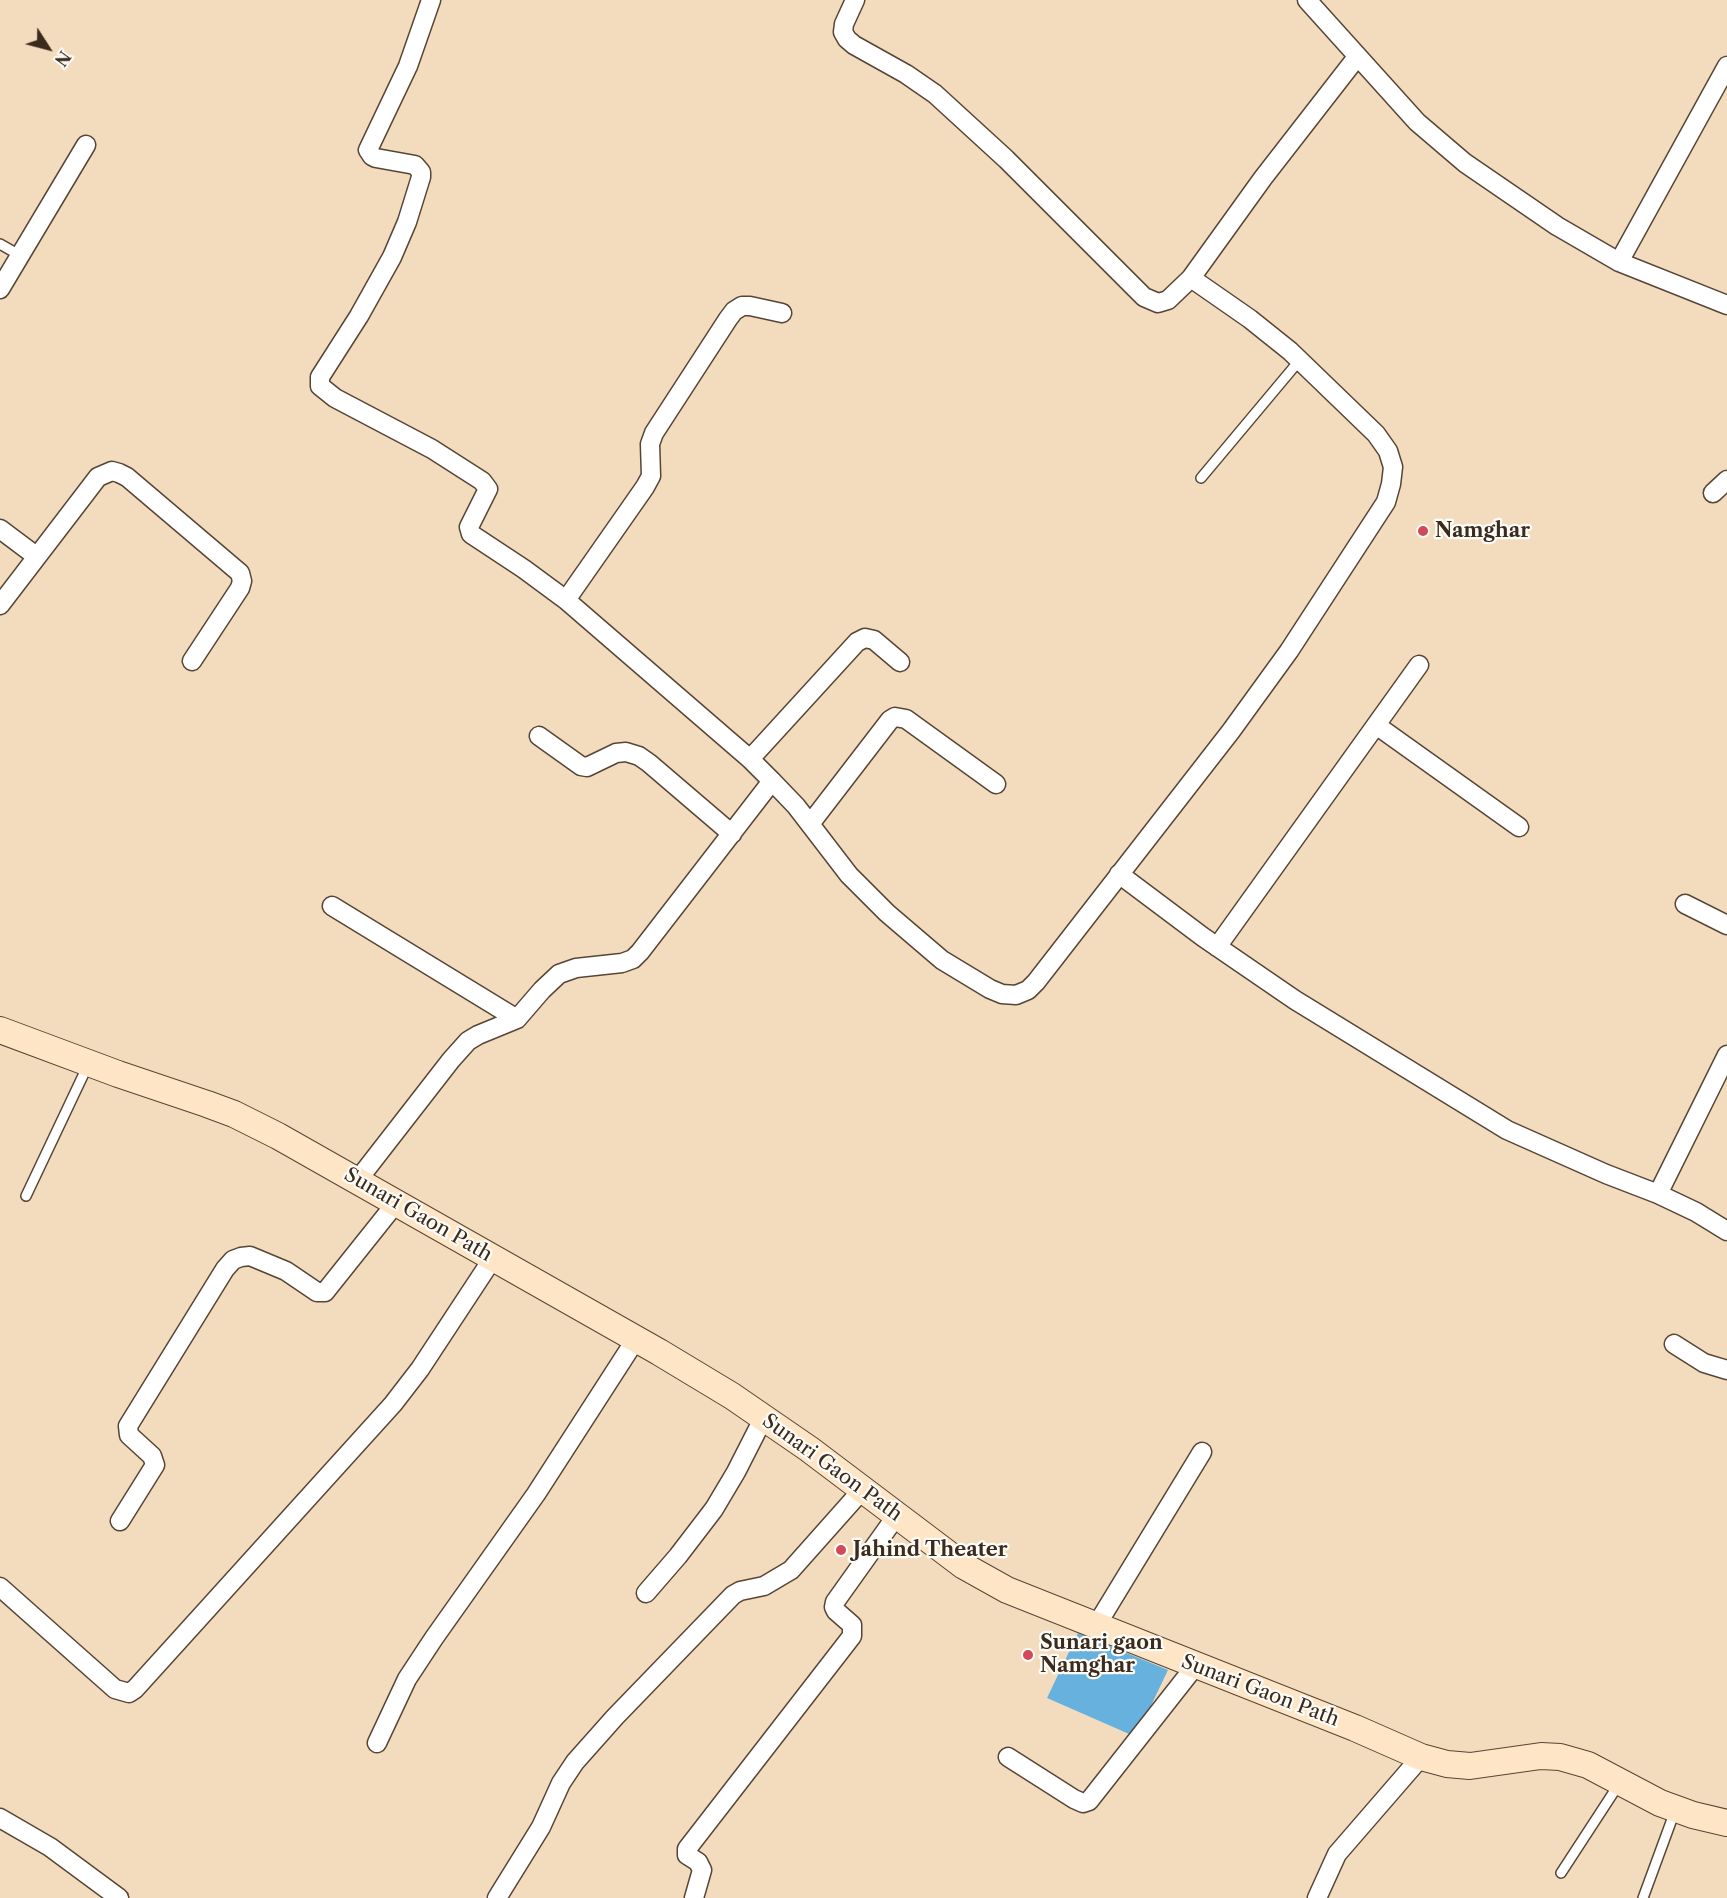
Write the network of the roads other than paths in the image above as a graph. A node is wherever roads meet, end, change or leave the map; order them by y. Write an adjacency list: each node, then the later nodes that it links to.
1 (431, 0): 20 (street)
2 (855, 0): 10 (street)
3 (1307, 0): 4 (street)
4 (1357, 57): 9 (street); 10 (street)
5 (1727, 66): 9 (street)
6 (86, 145): 8 (street)
7 (0, 244): 8 (lane)
8 (21, 256): 11 (street)
9 (1619, 262): 12 (street)
10 (1191, 278): 14 (street)
11 (0, 288)
12 (1727, 305)
13 (782, 313): 20 (street)
14 (1299, 361): 15 (lane); 33 (street)
15 (1201, 478)
16 (1727, 480): 17 (street)
17 (1713, 493)
18 (0, 530): 19 (street)
19 (36, 556): 21 (street); 22 (street)
20 (566, 600): 27 (street)
21 (0, 605)
22 (192, 661)
23 (900, 662): 27 (street)
24 (1419, 665): 25 (street)
25 (1376, 725): 31 (street); 37 (street)
26 (539, 736): 32 (street)
27 (750, 759): 28 (street)
28 (772, 781): 30 (street); 32 (street)
29 (996, 784): 30 (street)
30 (810, 824): 33 (street)
31 (1519, 827)
32 (732, 834): 38 (street)
33 (1119, 874): 37 (street)
34 (1685, 903): 36 (street)
35 (332, 906): 38 (street)
36 (1727, 924)
37 (1217, 947): 43 (street)
38 (517, 1019): 42 (street)
39 (0, 1030): 41 (street, Sunari Gaon Path)
40 (1727, 1055): 43 (street)
41 (88, 1063): 42 (street, Sunari Gaon Path); 44 (lane)
42 (357, 1181): 45 (street, Sunari Gaon Path)
43 (1658, 1194): 46 (street)
44 (26, 1196)
45 (396, 1203): 47 (street, Sunari Gaon Path); 55 (street)
46 (1727, 1231)
47 (493, 1258): 48 (street, Sunari Gaon Path); 56 (street)
48 (636, 1339): 51 (street, Sunari Gaon Path); 60 (street)
49 (1674, 1344): 50 (street)
50 (1727, 1370)
51 (764, 1417): 53 (street, Sunari Gaon Path); 57 (street)
52 (1202, 1452): 58 (street)
53 (863, 1489): 54 (street, Sunari Gaon Path); 69 (street)
54 (897, 1515): 58 (street, Sunari Gaon Path); 70 (street)
55 (120, 1521)
56 (0, 1587)
57 (646, 1593)
58 (1096, 1626): 59 (street, Sunari Gaon Path)
59 (1196, 1665): 61 (street); 62 (street, Sunari Gaon Path)
60 (377, 1743)
61 (1008, 1756)
62 (1421, 1757): 63 (street, Sunari Gaon Path); 71 (street)
63 (1620, 1782): 64 (street, Sunari Gaon Path); 67 (lane)
64 (1676, 1809): 66 (street, Sunari Gaon Path); 72 (lane)
65 (0, 1818): 68 (street)
66 (1727, 1823)
67 (1562, 1873)
68 (119, 1898)
69 (497, 1898)
70 (694, 1898)
71 (1317, 1898)
72 (1643, 1898)

